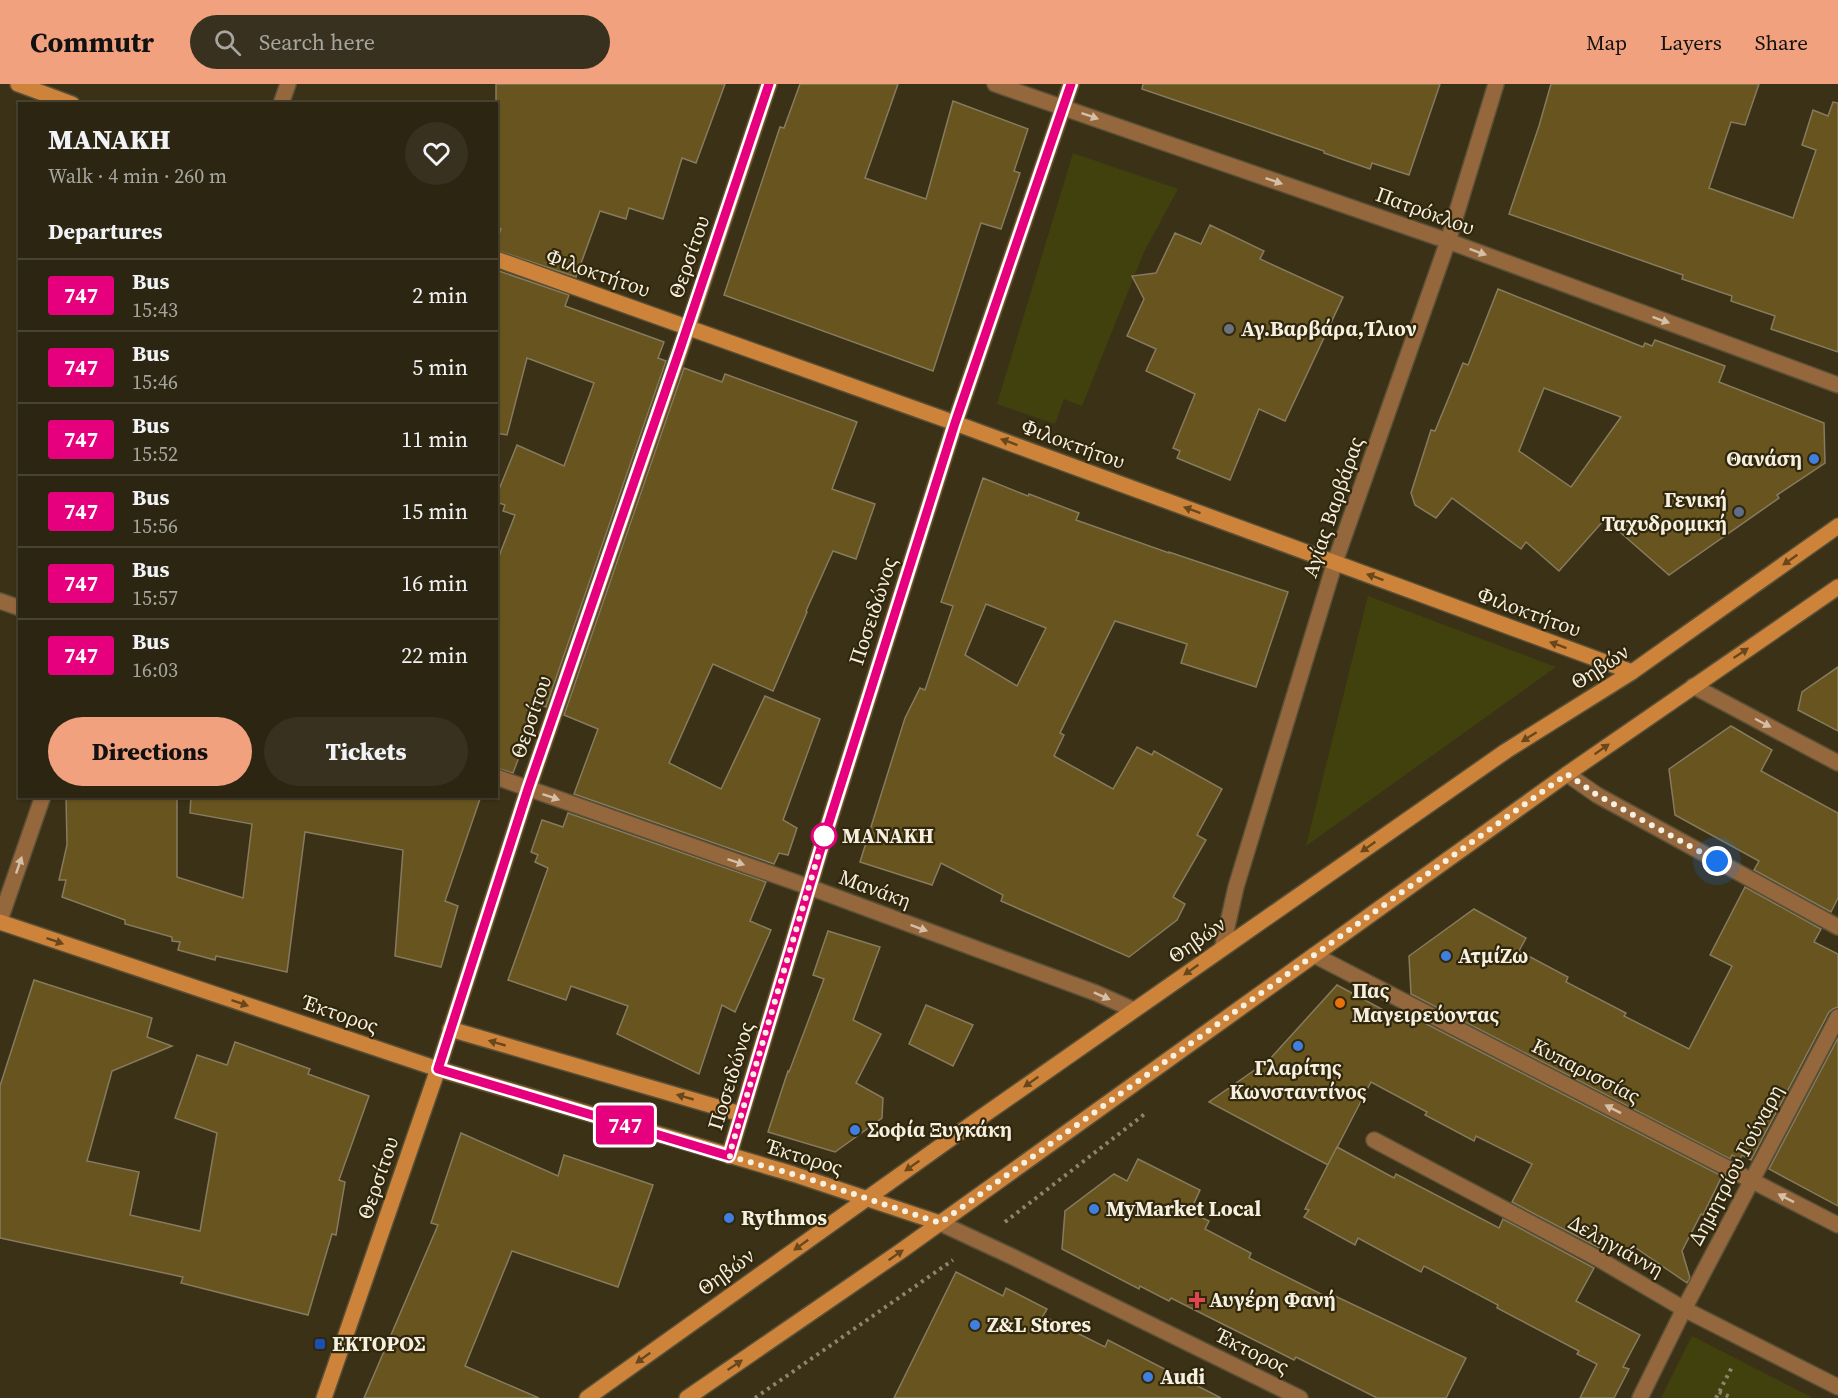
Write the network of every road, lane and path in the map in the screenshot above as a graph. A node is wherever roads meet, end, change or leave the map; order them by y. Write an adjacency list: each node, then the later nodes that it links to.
1 (18, 84): 7 (street)
2 (288, 84): 8 (street)
3 (769, 84): 12 (street, Θερσίτου)
4 (995, 84): 9 (street, Πατρόκλου)
5 (1071, 84): 9 (street, Ποσειδώνος)
6 (1496, 84): 10 (street, Αγίας Βαρβάρας)
7 (67, 102)
8 (282, 102)
9 (1064, 107): 10 (street, Πατρόκλου, one-way to 10); 14 (street, Ποσειδώνος)
10 (1448, 241): 13 (street, Πατρόκλου, one-way to 13); 16 (street, Αγίας Βαρβάρας)
11 (498, 260): 12 (street, Φιλοκτήτου)
12 (688, 327): 14 (street, Φιλοκτήτου); 25 (street, Θερσίτου)
13 (1838, 385)
14 (955, 423): 16 (street, Φιλοκτήτου, one-way to 14); 27 (street, Ποσειδώνος)
15 (1838, 526): 20 (street, Θηβών, one-way to 20)
16 (1335, 562): 20 (street, Φιλοκτήτου, one-way to 16); 30 (street, Αγίας Βαρβάρας)
17 (1838, 587): 21 (street, one-way to 17)
18 (0, 601): 19 (street)
19 (18, 607)
20 (1632, 672): 30 (street, Θηβών, one-way to 30)
21 (1693, 686): 22 (street, one-way to 22); 23 (street, one-way to 21)
22 (1838, 763)
23 (1567, 774): 29 (street); 31 (street)
24 (498, 778): 25 (street, Μανάκη)
25 (528, 789): 27 (street, Μανάκη, one-way to 27); 34 (street, Θερσίτου)
26 (42, 798): 28 (street, one-way to 26)
27 (810, 887): 32 (street, Μανάκη, one-way to 32); 36 (street, Ποσειδώνος)
28 (0, 921): 35 (street, Έκτορος, one-way to 35)
29 (1838, 927)
30 (1222, 948): 32 (street, Θηβών, one-way to 32)
31 (1314, 955): 39 (street, Κυπαρισσίας, one-way to 31); 41 (street)
32 (1134, 1010): 40 (street, Θηβών, one-way to 40)
33 (1838, 1017): 39 (street, Δημητρίου Γούναρη)
34 (450, 1029): 35 (street, Θερσίτου); 36 (street, one-way to 34)
35 (438, 1069): 38 (street, Έκτορος); 47 (street, Θερσίτου)
36 (741, 1114): 38 (street, Ποσειδώνος)
37 (1374, 1140): 43 (street, Δεληγιάννη)
38 (729, 1156): 40 (street, Έκτορος)
39 (1751, 1180): 42 (street, Κυπαρισσίας, one-way to 39); 43 (street, Δημητρίου Γούναρη)
40 (866, 1198): 41 (street, Έκτορος); 48 (street, Θηβών, one-way to 48)
41 (940, 1223): 49 (street, one-way to 41); 50 (street, Έκτορος)
42 (1838, 1225)
43 (1684, 1309): 44 (street, Δεληγιάννη); 51 (street, Δημητρίου Γούναρη)
44 (1746, 1340): 45 (street, Δεληγιάννη); 46 (path)
45 (1838, 1387)
46 (1719, 1392): 52 (path); 53 (path)
47 (324, 1398)
48 (586, 1398)
49 (687, 1398)
50 (1300, 1398)
51 (1640, 1398)
52 (1716, 1398)
53 (1732, 1398)

